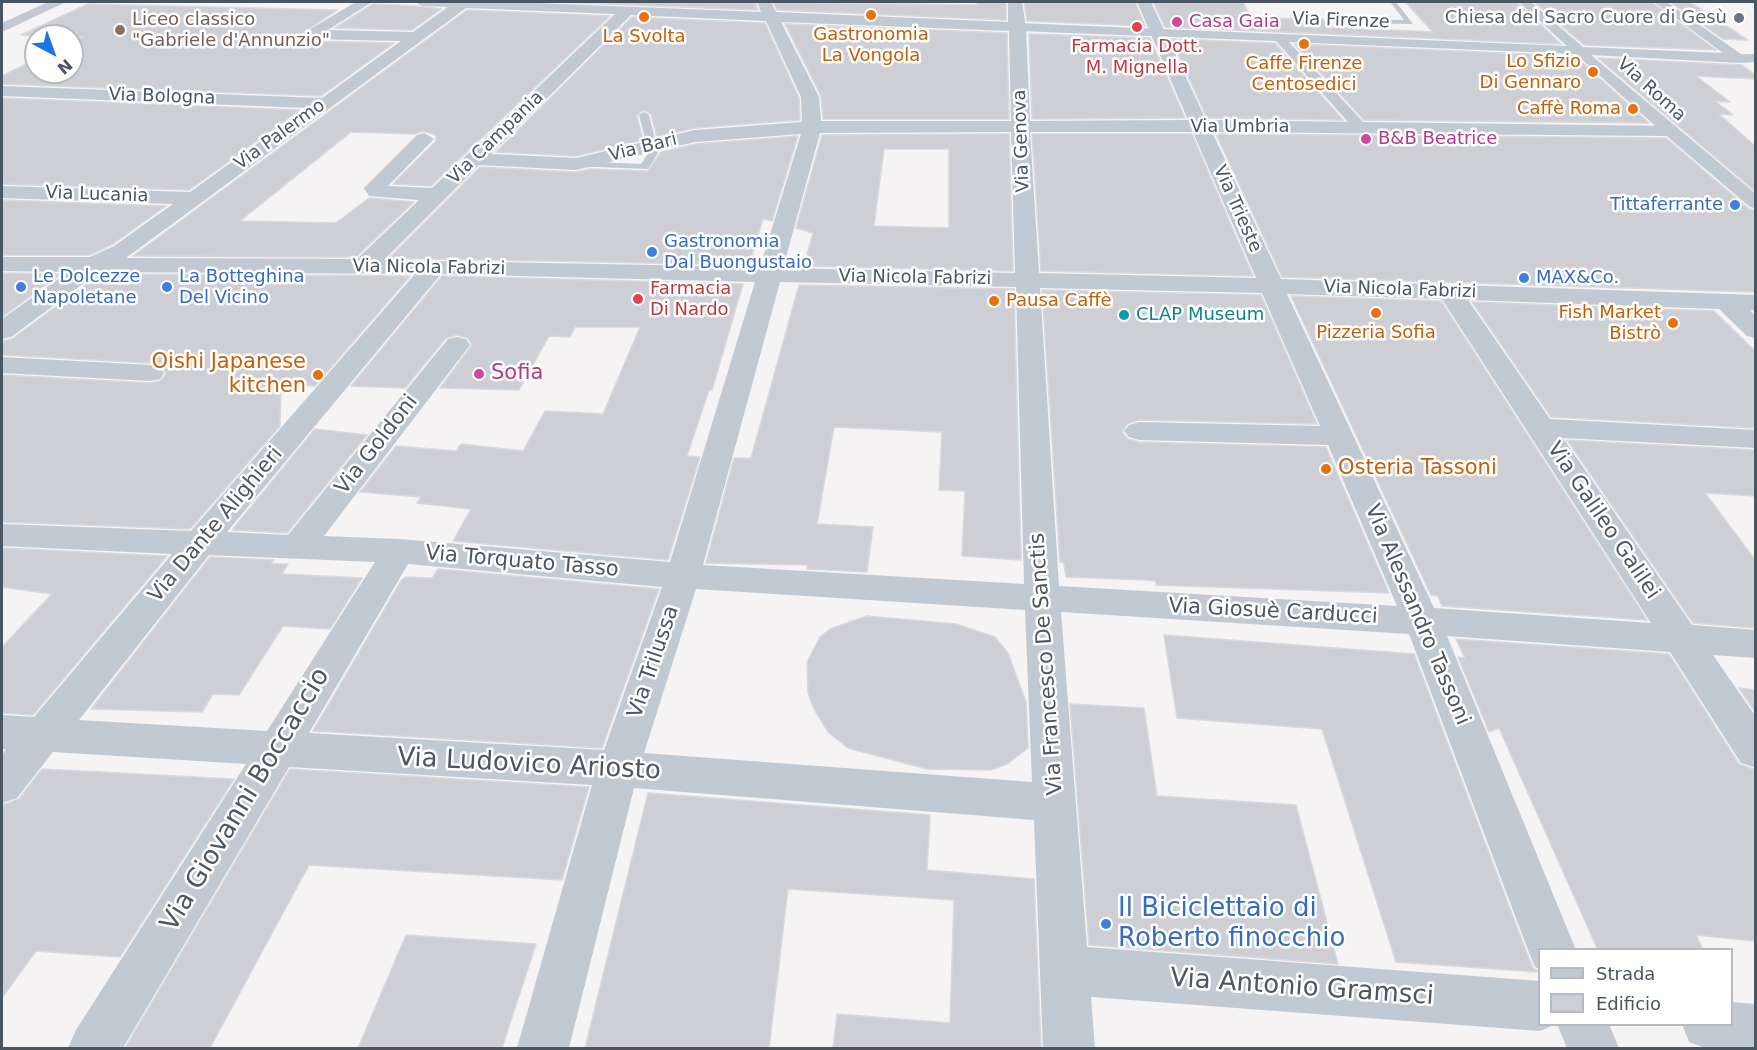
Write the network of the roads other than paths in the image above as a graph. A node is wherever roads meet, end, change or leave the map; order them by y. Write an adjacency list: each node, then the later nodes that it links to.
1 (59, 2): 14 (street)
2 (365, 2): 16 (street)
3 (422, 2): 4 (street, Via Firenze)
4 (464, 2): 11 (street, Via Firenze); 16 (street, Via Palermo)
5 (1016, 2): 13 (street, Via Genova)
6 (1144, 2): 15 (street, Via Trieste)
7 (1393, 2): 12 (lane)
8 (1525, 2): 18 (street, Via Roma)
9 (1660, 2): 19 (street)
10 (768, 9): 11 (street, Via Firenze); 13 (street, Via Firenze); 27 (street, Via Trilussa)
11 (628, 10): 32 (street, Via Campania)
12 (1341, 21)
13 (1017, 27): 15 (street, Via Firenze); 25 (street, Via Genova)
14 (2, 28)
15 (1160, 33): 17 (street, Via Firenze); 26 (street, Via Trieste)
16 (416, 37): 23 (street, Via Palermo)
17 (1279, 38): 18 (street, Via Firenze); 28 (street)
18 (1580, 51): 19 (street, Via Firenze); 29 (street, Via Roma)
19 (1738, 57): 20 (street, Via Firenze); 21 (street)
20 (1755, 58)
21 (1755, 69)
22 (2, 91): 23 (street, Via Bologna)
23 (323, 103): 36 (street, Via Palermo)
24 (644, 115): 31 (lane)
25 (1023, 126): 26 (street, Via Umbria); 27 (street, Via Umbria); 43 (street, Via Genova)
26 (1201, 126): 28 (street, Via Umbria); 44 (street, Via Trieste)
27 (812, 127): 31 (street, Via Bari); 42 (street, Via Trilussa)
28 (1361, 128): 29 (street, Via Umbria)
29 (1668, 130): 33 (street, Via Roma)
30 (424, 140): 35 (street)
31 (655, 146): 32 (street, Via Bari)
32 (474, 159): 35 (street, Via Campania)
33 (1747, 190): 37 (street, Via Roma)
34 (2, 192): 36 (street, Via Lucania)
35 (437, 195): 40 (street, Via Campania)
36 (193, 198): 39 (street, Via Palermo)
37 (1755, 203)
38 (2, 264): 39 (street, Via Nicola Fabrizi)
39 (93, 265): 40 (street, Via Nicola Fabrizi); 49 (street, Via Palermo)
40 (364, 266): 41 (street, Via Nicola Fabrizi)
41 (434, 267): 42 (street, Via Nicola Fabrizi); 58 (street, Via Dante Alighieri)
42 (772, 276): 43 (street, Via Nicola Fabrizi); 61 (street, Via Trilussa)
43 (1026, 280): 44 (street, Via Nicola Fabrizi); 62 (street, Via Francesco De Sanctis)
44 (1270, 286): 45 (street, Via Nicola Fabrizi); 55 (street, Via Alessandro Tassoni)
45 (1450, 292): 46 (street, Via Nicola Fabrizi); 53 (street, Via Galileo Galilei)
46 (1726, 302): 47 (street, Via Nicola Fabrizi); 48 (street)
47 (1755, 303)
48 (1755, 330)
49 (2, 331)
50 (457, 345): 59 (street, Via Goldoni)
51 (2, 365): 52 (street)
52 (150, 373)
53 (1541, 429): 56 (street); 64 (street, Via Galileo Galilei)
54 (1139, 431): 55 (street)
55 (1338, 436): 63 (street, Via Alessandro Tassoni)
56 (1755, 439)
57 (2, 535): 58 (street, Via Torquato Tasso)
58 (198, 544): 59 (street, Via Torquato Tasso); 67 (street, Via Dante Alighieri)
59 (298, 546): 60 (street, Via Torquato Tasso)
60 (399, 551): 61 (street, Via Torquato Tasso); 68 (street, Via Giovanni Boccaccio)
61 (683, 576): 62 (street, Via Torquato Tasso); 70 (street, Via Trilussa)
62 (1042, 598): 63 (street, Via Giosuè Carducci); 72 (street, Via Francesco De Sanctis)
63 (1422, 621): 64 (street, Via Giosuè Carducci); 73 (street, Via Alessandro Tassoni)
64 (1680, 638): 65 (street, Via Giosuè Carducci); 69 (street, Via Galileo Galilei)
65 (1755, 644)
66 (2, 732): 67 (street, Via Ludovico Ariosto)
67 (44, 734): 68 (street, Via Ludovico Ariosto); 71 (street, Via Dante Alighieri)
68 (276, 750): 70 (street, Via Ludovico Ariosto); 79 (street, Via Giovanni Boccaccio)
69 (1755, 751)
70 (618, 769): 72 (street, Via Ludovico Ariosto); 80 (street, Via Trilussa)
71 (2, 785)
72 (1055, 803): 74 (street, Via Francesco De Sanctis)
73 (1551, 948)
74 (1065, 970): 75 (street, Via Antonio Gramsci); 81 (street, Via Francesco De Sanctis)
75 (1538, 1006)
76 (1583, 1026): 82 (street)
77 (1723, 1026): 78 (street)
78 (1755, 1030)
79 (94, 1048)
80 (543, 1048)
81 (1069, 1048)
82 (1593, 1048)

